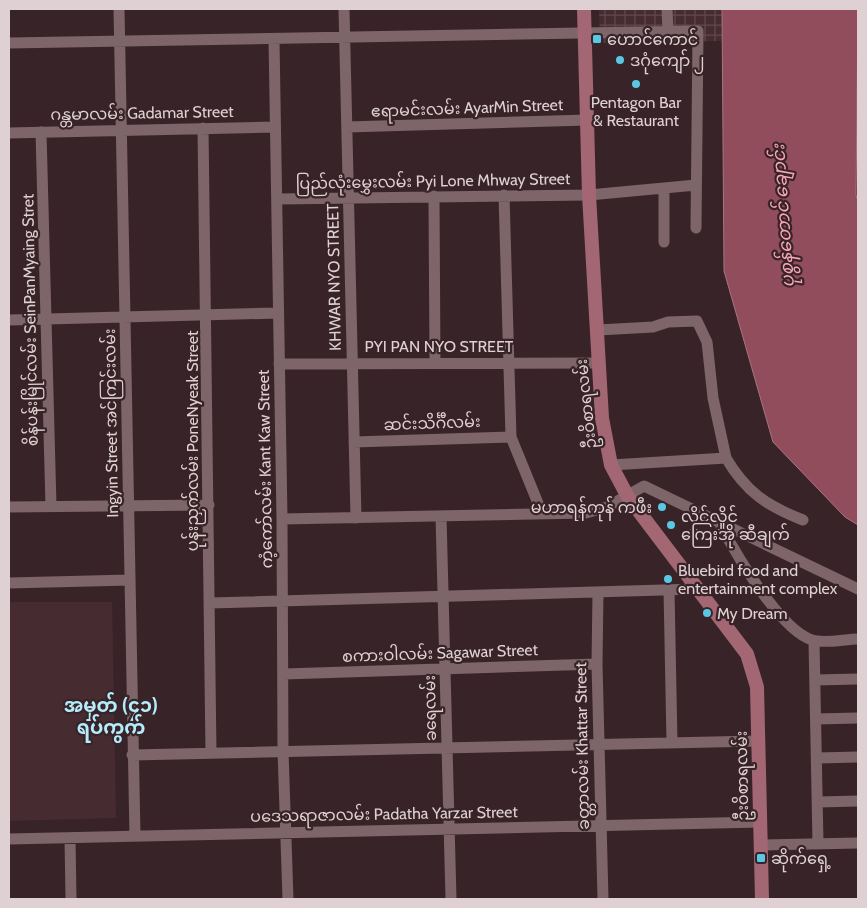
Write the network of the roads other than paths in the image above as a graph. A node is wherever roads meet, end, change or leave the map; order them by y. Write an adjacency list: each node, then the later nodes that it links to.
1 (119, 9): 9 (street, Ingyin Street အင်ကြင်းလမ်း)
2 (344, 9): 7 (street, KHWAR NYO STREET)
3 (584, 9): 6 (main road, ဦးဝိစာရလမ်း)
4 (667, 9): 5 (street)
5 (668, 31): 6 (street); 18 (street)
6 (585, 32): 7 (street); 11 (main road, ဦးဝိစာရလမ်း)
7 (345, 36): 8 (street); 13 (street, KHWAR NYO STREET)
8 (274, 39): 9 (street); 12 (street, ကံ့ကော်လမ်း Kant Kaw Street)
9 (119, 41): 10 (street); 15 (street, Ingyin Street အင်ကြင်းလမ်း)
10 (9, 43)
11 (588, 120): 13 (street, ဧရာမင်းလမ်း AyarMin Street); 21 (main road, ဦးဝိစာရလမ်း)
12 (275, 127): 14 (street, ဂန္တမာလမ်း Gadamar Street); 24 (street, ကံ့ကော်လမ်း Kant Kaw Street)
13 (347, 127): 23 (street, KHWAR NYO STREET)
14 (203, 128): 15 (street, ဂန္တမာလမ်း Gadamar Street); 28 (street, ပုန်းညှက်လမ်း PoneNyeak Street)
15 (121, 130): 16 (street, ဂန္တမာလမ်း Gadamar Street); 29 (street, Ingyin Street အင်ကြင်းလမ်း)
16 (41, 132): 17 (street, ဂန္တမာလမ်း Gadamar Street); 30 (street, စိန်ပန်းမြိုင်လမ်း SeinPanMyaing Stret)
17 (9, 133)
18 (696, 186): 19 (street, ပြည်လုံးမွှေးလမ်း Pyi Lone Mhway Street); 25 (street)
19 (664, 188): 21 (street, ပြည်လုံးမွှေးလမ်း Pyi Lone Mhway Street); 26 (street)
20 (504, 195): 21 (street, ပြည်လုံးမွှေးလမ်း Pyi Lone Mhway Street); 22 (street, ပြည်လုံးမွှေးလမ်း Pyi Lone Mhway Street); 33 (street)
21 (589, 195): 32 (main road, ဦးဝိစာရလမ်း)
22 (434, 196): 23 (street, ပြည်လုံးမွှေးလမ်း Pyi Lone Mhway Street); 35 (street)
23 (348, 198): 24 (street, ပြည်လုံးမွှေးလမ်း Pyi Lone Mhway Street); 34 (street, KHWAR NYO STREET)
24 (277, 199): 27 (street, ကံ့ကော်လမ်း Kant Kaw Street)
25 (696, 228)
26 (664, 242)
27 (278, 313): 28 (street); 37 (street, ကံ့ကော်လမ်း Kant Kaw Street)
28 (207, 315): 29 (street); 43 (street, ပုန်းညှက်လမ်း PoneNyeak Street)
29 (125, 317): 30 (street); 45 (street, Ingyin Street အင်ကြင်းလမ်း)
30 (46, 319): 31 (street); 44 (street, စိန်ပန်းမြိုင်လမ်း SeinPanMyaing Stret)
31 (9, 320)
32 (598, 330): 36 (main road, ဦးဝိစာရလမ်း); 40 (street)
33 (508, 362): 35 (street, PYI PAN NYO STREET); 36 (street, PYI PAN NYO STREET); 38 (street)
34 (352, 363): 35 (street, PYI PAN NYO STREET); 37 (street, PYI PAN NYO STREET); 39 (street, KHWAR NYO STREET)
35 (435, 363)
36 (599, 363): 41 (main road, ဦးဝိစာရလမ်း)
37 (279, 364): 50 (street, ကံ့ကော်လမ်း Kant Kaw Street)
38 (510, 437): 39 (street, ဆင်းသိင်္ဂီလမ်း); 47 (street)
39 (354, 442): 49 (street, KHWAR NYO STREET)
40 (726, 458): 41 (street); 51 (street)
41 (611, 465): 42 (main road, ဦးဝိစာရလမ်း)
42 (628, 497): 47 (street); 52 (street); 55 (main road, ဦးဝိစာရလမ်း)
43 (209, 505): 45 (street); 61 (street, ပုန်းညှက်လမ်း PoneNyeak Street)
44 (50, 506): 45 (street); 46 (street)
45 (129, 506): 53 (street, Ingyin Street အင်ကြင်းလမ်း)
46 (9, 507)
47 (542, 513): 48 (street)
48 (441, 516): 49 (street); 59 (street, ခရေလမ်း)
49 (356, 518): 50 (street)
50 (282, 519): 60 (street, ကံ့ကော်လမ်း Kant Kaw Street)
51 (803, 520)
52 (720, 524): 56 (street); 63 (street)
53 (130, 580): 54 (street); 77 (street, Ingyin Street အင်ကြင်းလမ်း)
54 (9, 583)
55 (697, 589): 57 (street); 71 (main road, ဦးဝိစာရလမ်း)
56 (858, 589)
57 (669, 590): 58 (street); 72 (street)
58 (598, 592): 59 (street); 64 (street, ခတ္တာလမ်း Khattar Street)
59 (443, 596): 60 (street); 65 (street, ခရေလမ်း)
60 (283, 601): 61 (street); 66 (street, ကံ့ကော်လမ်း Kant Kaw Street)
61 (210, 603): 76 (street, ပုန်းညှက်လမ်း PoneNyeak Street)
62 (858, 639): 63 (street)
63 (814, 641): 68 (street)
64 (596, 664): 65 (street, စကားဝါလမ်း Sagawar Street); 73 (street, ခတ္တာလမ်း Khattar Street)
65 (445, 669): 66 (street, စကားဝါလမ်း Sagawar Street); 74 (street, ခရေလမ်း)
66 (284, 674): 75 (street, ကံ့ကော်လမ်း Kant Kaw Street)
67 (858, 679): 68 (street)
68 (815, 680): 70 (street)
69 (858, 718): 70 (street)
70 (816, 719): 79 (street)
71 (758, 741): 72 (street); 82 (main road, ဦးဝိစာရလမ်း)
72 (672, 742): 73 (street)
73 (600, 744): 74 (street); 83 (street, ခတ္တာလမ်း Khattar Street)
74 (447, 748): 75 (street); 84 (street, ခရေလမ်း)
75 (283, 752): 76 (street); 85 (street, ကံ့ကော်လမ်း Kant Kaw Street)
76 (211, 753): 77 (street)
77 (132, 755): 86 (street, Ingyin Street အင်ကြင်းလမ်း)
78 (858, 757): 79 (street)
79 (817, 758): 81 (street)
80 (858, 801): 81 (street)
81 (819, 802): 89 (street)
82 (760, 822): 83 (street, ပဒေသရာဇာလမ်း Padatha Yarzar Street); 91 (main road, ဦးဝိစာရလမ်း)
83 (600, 826): 84 (street, ပဒေသရာဇာလမ်း Padatha Yarzar Street); 95 (street, ခတ္တာလမ်း Khattar Street)
84 (449, 829): 85 (street, ပဒေသရာဇာလမ်း Padatha Yarzar Street); 94 (street, ခရေလမ်း)
85 (287, 833): 86 (street, ပဒေသရာဇာလမ်း Padatha Yarzar Street); 93 (street, ကံ့ကော်လမ်း Kant Kaw Street)
86 (135, 836): 87 (street, ပဒေသရာဇာလမ်း Padatha Yarzar Street)
87 (70, 838): 88 (street, ပဒေသရာဇာလမ်း Padatha Yarzar Street); 92 (street)
88 (9, 839)
89 (818, 843): 90 (street); 91 (street)
90 (858, 843)
91 (761, 845): 96 (main road, ဦးဝိစာရလမ်း)
92 (71, 899)
93 (288, 899)
94 (451, 899)
95 (603, 899)
96 (762, 899)

